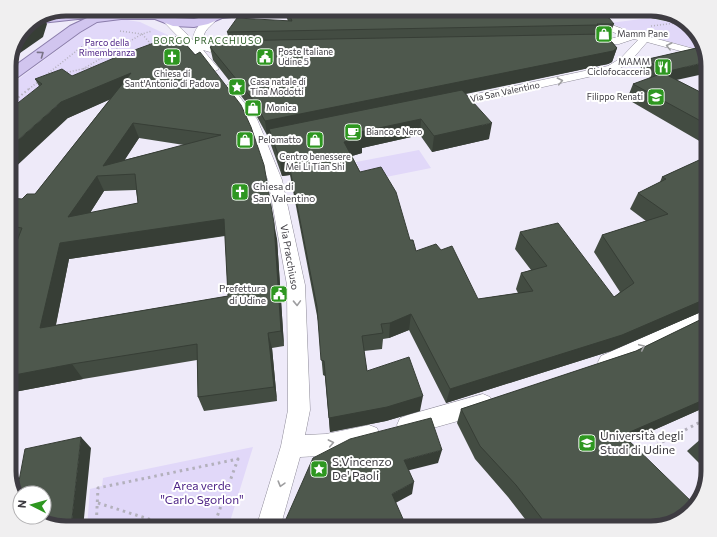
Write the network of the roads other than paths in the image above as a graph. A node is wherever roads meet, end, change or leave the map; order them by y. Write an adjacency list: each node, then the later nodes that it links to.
1 (110, 16): 8 (main road)
2 (162, 16): 14 (street, Via Pracchiuso)
3 (166, 16): 4 (main road)
4 (214, 16)
5 (218, 16): 14 (street)
6 (580, 16): 9 (street)
7 (56, 17): 8 (main road)
8 (75, 29): 17 (main road, one-way to 8)
9 (633, 36): 10 (street); 11 (street)
10 (644, 39): 15 (street, one-way to 10); 16 (street, Via San Valentino)
11 (605, 42): 12 (street); 16 (street)
12 (578, 43)
13 (218, 49): 14 (street)
14 (201, 50): 22 (street, Via Pracchiuso, one-way to 22)
15 (699, 53)
16 (628, 58): 18 (street, Via San Valentino, one-way to 16)
17 (16, 72)
18 (439, 106)
19 (701, 319): 20 (street, one-way to 19)
20 (588, 369)
21 (499, 398): 22 (street, one-way to 21)
22 (292, 446): 23 (street, Via Pracchiuso, one-way to 23)
23 (270, 521)

